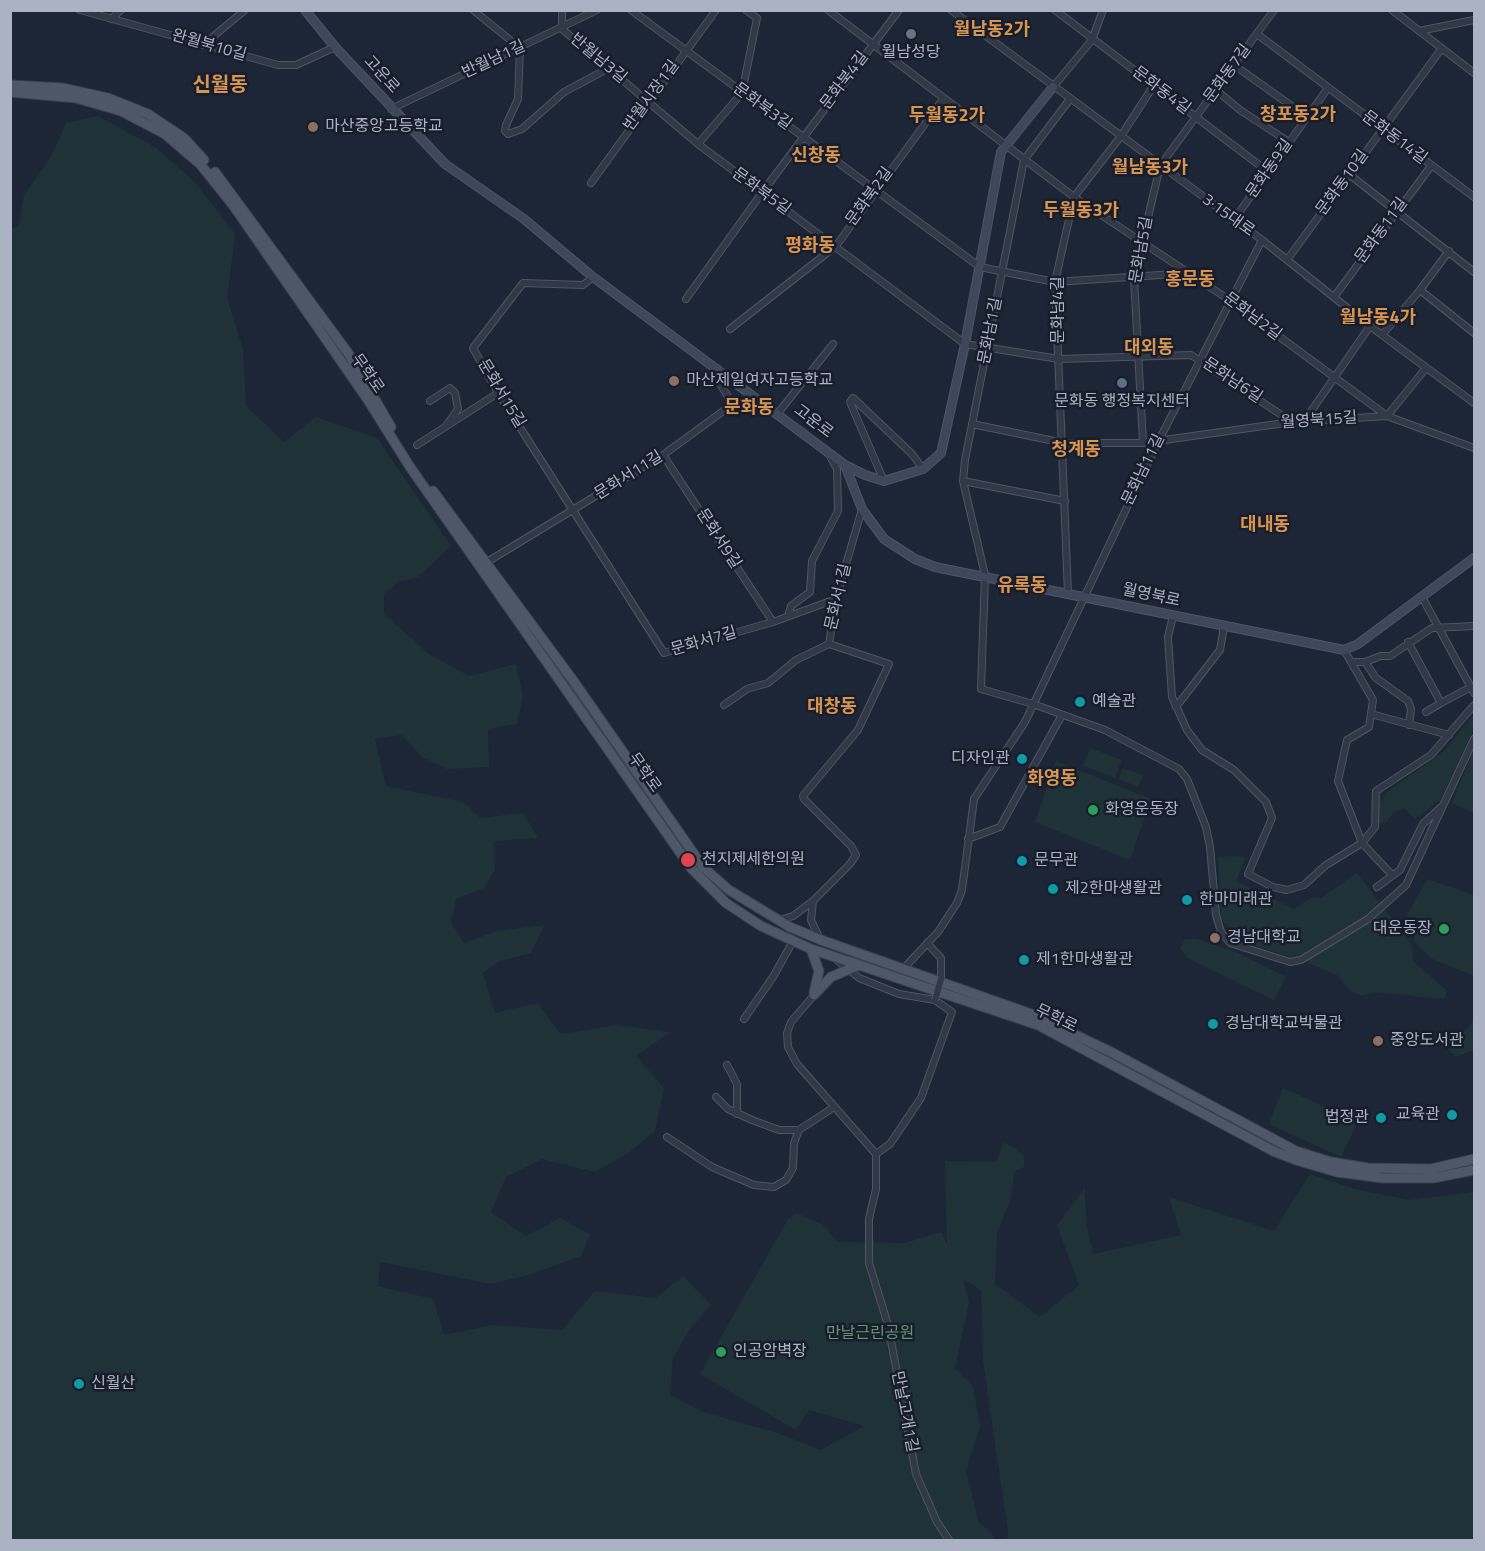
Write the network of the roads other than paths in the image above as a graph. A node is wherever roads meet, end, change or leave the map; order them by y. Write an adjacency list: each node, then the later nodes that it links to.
1 (80, 10): 18 (street, 완월북10길)
2 (122, 10): 18 (street)
3 (246, 10): 25 (street)
4 (305, 10): 26 (main road, 고운로)
5 (473, 10): 27 (street)
6 (562, 10): 20 (street, 반월남3길)
7 (597, 10): 20 (street, 반월남1길)
8 (630, 10): 29 (street, 문화북3길)
9 (716, 10): 29 (street, 반월시장1길)
10 (746, 10): 39 (street)
11 (828, 10): 24 (street, 문화남2길)
12 (899, 10): 24 (street, 문화북4길)
13 (951, 10): 35 (street, 3·15대로)
14 (1054, 10): 23 (street, 문화동4길)
15 (1103, 10): 23 (street)
16 (1274, 10): 22 (street, 문화동7길)
17 (1392, 10): 21 (street)
18 (111, 19): 25 (street, 완월북10길)
19 (1474, 20): 21 (street)
20 (562, 29): 27 (street, 반월남1길); 31 (street, 반월남3길)
21 (1419, 31): 28 (street)
22 (1257, 34): 30 (street, 문화동7길); 36 (street, 문화동14길)
23 (1092, 40): 34 (street, 문화동4길); 35 (street)
24 (872, 44): 40 (street, 문화남2길); 48 (street, 문화북4길)
25 (203, 45): 26 (street, 완월북10길)
26 (335, 47): 43 (main road, 고운로)
27 (520, 48): 31 (street); 43 (street, 반월남1길)
28 (1442, 48): 32 (street); 46 (street, 문화동10길)
29 (686, 50): 39 (street, 문화북3길); 42 (street, 반월시장1길)
30 (1234, 65): 37 (street, 문화동7길); 45 (street)
31 (609, 68): 42 (street, 반월남3길)
32 (1474, 72)
33 (10, 85): 117 (main road, 무학로)
34 (1154, 85): 44 (street, 문화동4길); 47 (street, 문화남4길)
35 (1053, 87): 41 (street, 3·15대로); 51 (main road)
36 (1328, 88): 45 (street, 문화동9길); 46 (street, 문화동14길)
37 (1216, 90): 44 (street, 문화동7길); 49 (street)
38 (10, 92): 154 (main road, 무학로)
39 (742, 93): 48 (street, 문화북3길); 50 (street)
40 (944, 99): 51 (street, 문화남2길); 58 (street, 문화북2길)
41 (1070, 99): 47 (street, 3·15대로); 52 (street, 문화남1길)
42 (648, 101): 50 (street, 문화북5길); 57 (street, 반월시장1길)
43 (392, 109): 73 (main road, 고운로)
44 (1196, 117): 53 (street, 문화동7길); 55 (street, 문화동4길)
45 (1307, 117): 49 (street, 문화동9길)
46 (1383, 128): 54 (street, 문화동14길); 56 (street, 문화동10길)
47 (1121, 136): 53 (street, 3·15대로); 60 (street, 문화남4길)
48 (804, 137): 58 (street, 문화북3길); 59 (street, 문화북4길)
49 (1289, 142): 55 (street, 문화동9길)
50 (698, 144): 59 (street, 문화북5길)
51 (1009, 148): 52 (street, 문화남2길); 69 (main road)
52 (1024, 160): 60 (street, 문화남2길); 70 (street, 문화남1길)
53 (1160, 166): 63 (street, 3·15대로); 64 (street, 문화남5길)
54 (1431, 166): 61 (street, 문화동14길); 62 (street, 문화동11길)
55 (1267, 171): 63 (street, 문화동9길)
56 (1350, 175): 62 (street); 68 (street, 문화동10길)
57 (591, 183)
58 (875, 189): 66 (street, 문화북2길); 69 (street, 문화북3길)
59 (761, 194): 66 (street, 문화북5길); 78 (street, 문화북4길)
60 (1074, 197): 64 (street, 문화남2길); 75 (street, 문화남4길)
61 (1474, 197)
62 (1397, 211): 67 (street); 77 (street, 문화동11길)
63 (1233, 221): 65 (street, 3·15대로)
64 (1141, 240): 72 (street, 문화남2길); 74 (street, 문화남5길)
65 (1262, 240): 68 (street, 3·15대로); 79 (street, 문화남11길)
66 (836, 246): 81 (street, 문화북2길); 85 (street, 문화북5길)
67 (1449, 251): 71 (street); 76 (street)
68 (1287, 260): 77 (street, 3·15대로)
69 (980, 267): 70 (street); 85 (main road)
70 (1003, 272): 75 (street); 86 (street, 문화남1길)
71 (1474, 272)
72 (1190, 273): 74 (street); 79 (street, 문화남2길)
73 (593, 277): 90 (main road, 고운로); 93 (street, 문화서15길)
74 (1134, 278): 75 (street); 87 (street, 문화남5길)
75 (1055, 282): 88 (street, 문화남4길)
76 (1420, 290): 82 (street); 83 (street)
77 (1334, 297): 80 (street, 3·15대로)
78 (686, 299)
79 (1232, 301): 89 (street, 문화남11길); 92 (street, 문화남2길)
80 (1370, 326): 83 (street, 3·15대로); 92 (street)
81 (730, 329)
82 (1474, 333)
83 (1382, 335): 91 (street, 3·15대로)
84 (833, 344): 96 (street)
85 (965, 344): 86 (street, 문화남6길); 110 (main road)
86 (988, 347): 88 (street, 문화남6길); 100 (street, 문화남1길)
87 (1139, 358): 88 (street, 문화남6길); 89 (street, 문화남6길); 104 (street, 문화남5길)
88 (1059, 359): 103 (street, 문화남4길)
89 (1202, 360): 99 (street, 문화남6길); 102 (street, 문화남11길)
90 (717, 367): 96 (main road, 고운로); 108 (street, 문화서11길)
91 (1426, 368): 95 (street, 3·15대로); 97 (street)
92 (1336, 379): 97 (street, 문화남2길); 98 (street)
93 (498, 393): 101 (street); 115 (street, 문화서15길)
94 (430, 401): 101 (street)
95 (1474, 403)
96 (778, 413): 107 (main road, 고운로)
97 (1387, 416): 98 (street, 월영북15길); 106 (street, 월영북15길)
98 (1305, 420): 99 (street, 월영북15길)
99 (1292, 422): 102 (street, 월영북15길)
100 (972, 424): 103 (street, 월영북15길); 112 (street, 문화남1길)
101 (446, 426): 105 (street)
102 (1159, 440): 104 (street, 월영북15길); 120 (street, 문화남11길)
103 (1064, 443): 104 (street, 월영북15길); 113 (street, 문화남4길)
104 (1143, 443)
105 (417, 445)
106 (1474, 448)
107 (827, 451): 109 (main road, 고운로); 123 (street)
108 (663, 455): 115 (street, 문화서11길); 125 (street, 문화서9길)
109 (845, 465): 111 (main road, 고운로); 114 (main road, 월영북로)
110 (923, 469): 111 (main road); 111 (street)
111 (884, 481)
112 (963, 481): 113 (street); 118 (street, 문화남1길)
113 (1065, 501): 119 (street, 문화남4길)
114 (862, 509): 118 (main road, 월영북로); 122 (street, 문화서1길)
115 (573, 510): 117 (street, 문화서11길); 125 (street, 문화서7길)
116 (1474, 558): 121 (main road)
117 (487, 562): 152 (main road, 무학로)
118 (985, 575): 119 (main road, 월영북로); 136 (street, 문화남1길)
119 (1068, 593): 120 (main road, 월영북로)
120 (1083, 597): 124 (main road, 월영북로); 136 (street, 문화남11길)
121 (1422, 597): 128 (street); 131 (main road)
122 (836, 599): 123 (street, 문화서7길); 130 (street, 문화서1길)
123 (788, 616): 125 (street, 문화서7길)
124 (1173, 616): 127 (main road, 월영북로); 139 (street)
125 (772, 622)
126 (1474, 626): 128 (street)
127 (1224, 627): 131 (main road, 월영북로); 139 (street)
128 (1439, 628): 129 (street); 134 (street)
129 (1408, 642): 133 (street); 135 (street)
130 (829, 644): 137 (street); 151 (street, 문화서1길)
131 (1344, 650): 132 (street)
132 (1351, 662): 133 (street); 141 (street)
133 (1365, 662): 143 (street)
134 (1473, 690): 135 (street)
135 (1441, 703): 140 (street)
136 (1033, 704): 142 (street); 147 (street, 문화남11길)
137 (724, 705)
138 (1474, 705): 144 (street)
139 (1176, 707): 148 (street)
140 (1426, 712)
141 (1371, 714): 143 (street); 148 (street)
142 (1062, 715): 146 (street); 147 (street)
143 (1409, 725): 144 (street)
144 (1449, 735): 148 (street)
145 (1474, 739): 146 (street)
146 (1443, 806): 149 (street)
147 (968, 839): 155 (street, 문화남11길)
148 (1362, 843): 149 (street)
149 (1392, 875): 150 (street)
150 (1377, 887)
151 (813, 901): 152 (street, 문화서1길); 153 (street)
152 (777, 920): 153 (main road, 무학로)
153 (821, 940): 160 (main road, 무학로)
154 (793, 941): 156 (main road, 무학로); 163 (street)
155 (927, 943): 160 (street, 문화남11길); 162 (street, bridge)
156 (811, 949): 157 (main road, 무학로); 161 (main road)
157 (833, 956): 158 (main road, 무학로); 159 (street)
158 (859, 965): 159 (main road); 172 (main road, 무학로)
159 (848, 969): 161 (main road); 162 (street)
160 (903, 969): 171 (main road, 무학로)
161 (814, 996): 166 (street)
162 (934, 1000): 170 (street)
163 (744, 1019)
164 (727, 1065): 167 (street)
165 (716, 1097): 167 (street)
166 (834, 1107): 168 (street); 170 (street)
167 (737, 1114): 168 (street)
168 (800, 1130): 169 (street)
169 (667, 1137)
170 (876, 1154): 173 (street, 만날고개1길)
171 (1474, 1159)
172 (1474, 1170)
173 (949, 1540)

